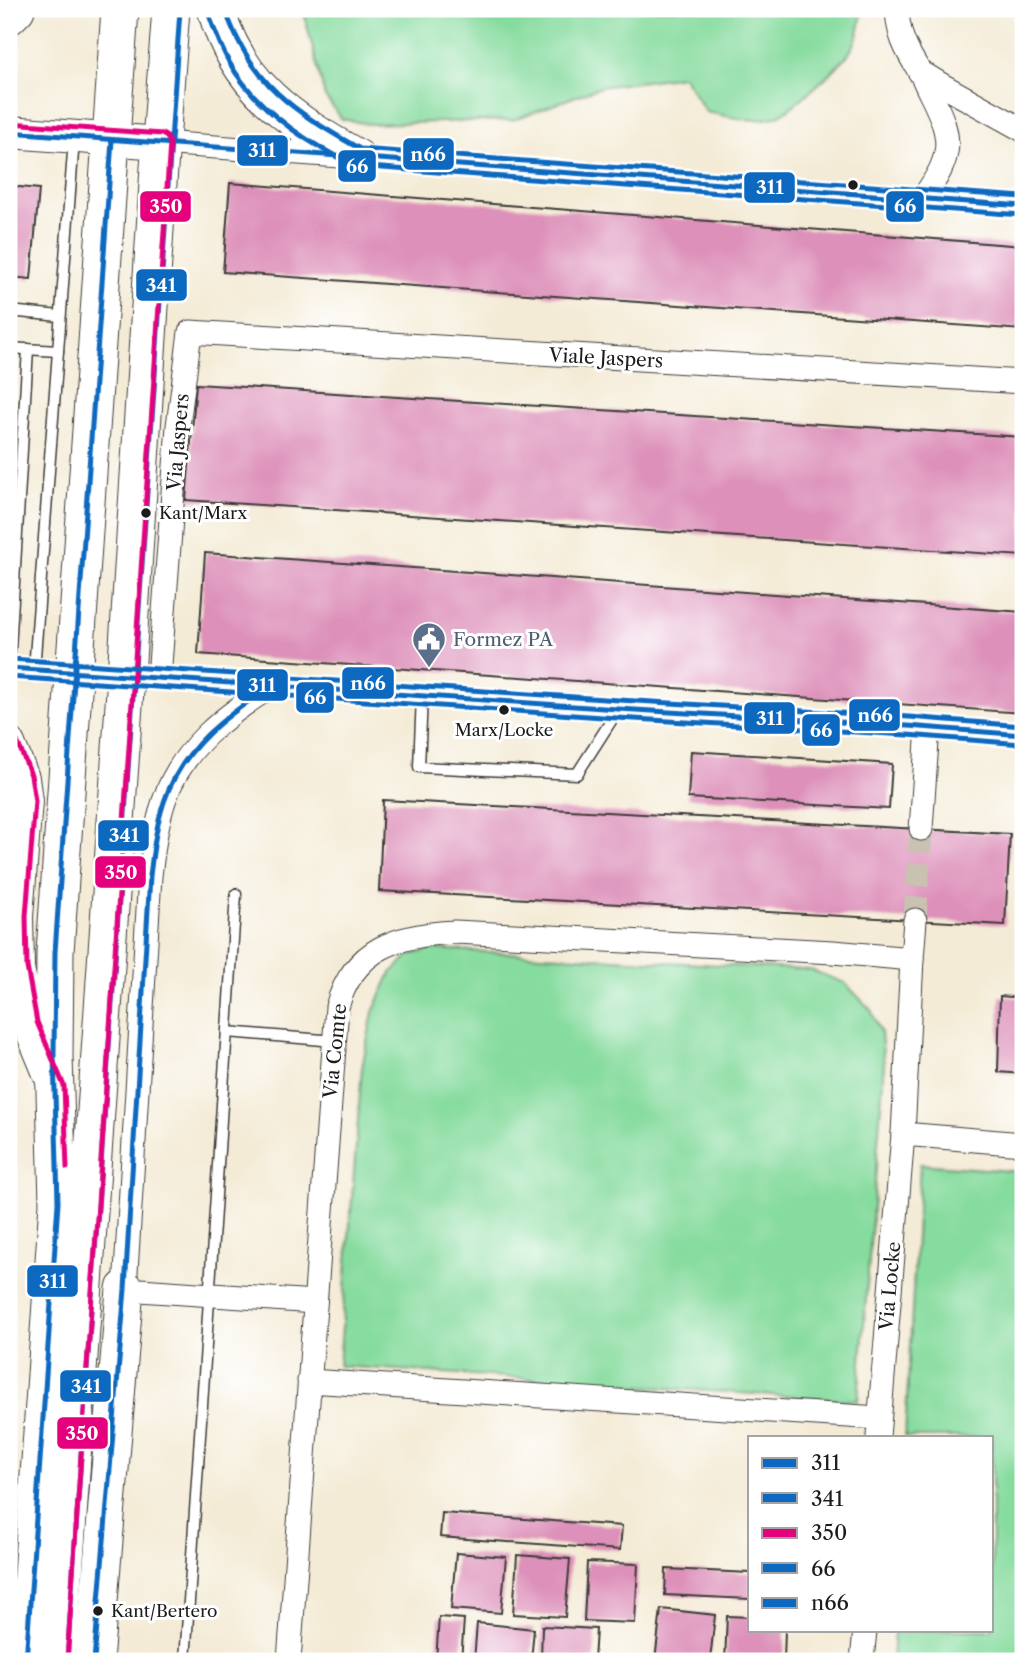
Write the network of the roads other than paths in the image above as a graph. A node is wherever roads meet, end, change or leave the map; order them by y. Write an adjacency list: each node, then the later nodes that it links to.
1 (16, 9): 6 (main road)
2 (120, 9): 11 (main road)
3 (171, 9): 12 (main road)
4 (216, 9): 13 (main road)
5 (897, 9): 7 (street)
6 (9, 16)
7 (919, 71): 8 (street); 14 (street)
8 (1023, 130)
9 (9, 132): 10 (street)
10 (74, 137): 11 (street); 17 (lane)
11 (111, 140): 12 (street); 25 (main road)
12 (161, 144): 13 (street); 26 (main road)
13 (357, 158): 14 (street)
14 (923, 198): 15 (street)
15 (1023, 206)
16 (9, 311): 17 (lane)
17 (60, 316): 21 (lane)
18 (190, 332): 22 (street, Viale Jaspers); 26 (street, Via Jaspers)
19 (9, 348): 20 (lane)
20 (29, 349): 21 (lane); 23 (lane)
21 (58, 351): 24 (lane)
22 (1023, 382)
23 (9, 667): 24 (street)
24 (34, 670): 25 (street)
25 (75, 673): 26 (street); 39 (main road)
26 (143, 677): 27 (street); 49 (main road)
27 (272, 686): 28 (street); 42 (street)
28 (422, 696): 29 (street); 29 (lane)
29 (618, 709): 30 (street)
30 (928, 727): 31 (street); 33 (street)
31 (1023, 735)
32 (9, 744): 39 (street)
33 (921, 829)
34 (236, 894): 37 (lane)
35 (915, 920): 36 (street, Via Locke)
36 (912, 959): 38 (street, Via Comte); 40 (street, Via Locke)
37 (227, 1032): 38 (lane); 43 (lane)
38 (335, 1041): 44 (street, Via Comte)
39 (55, 1088): 48 (main road)
40 (902, 1134): 41 (street); 46 (street, Via Locke)
41 (1023, 1144)
42 (125, 1289): 43 (street); 50 (main road)
43 (210, 1294): 44 (street); 51 (lane)
44 (315, 1302): 45 (street, Via Comte)
45 (309, 1381): 46 (street); 52 (street, Via Comte)
46 (878, 1428)
47 (865, 1632): 53 (street)
48 (26, 1661)
49 (58, 1661)
50 (94, 1661)
51 (185, 1661)
52 (289, 1661)
53 (862, 1661)

